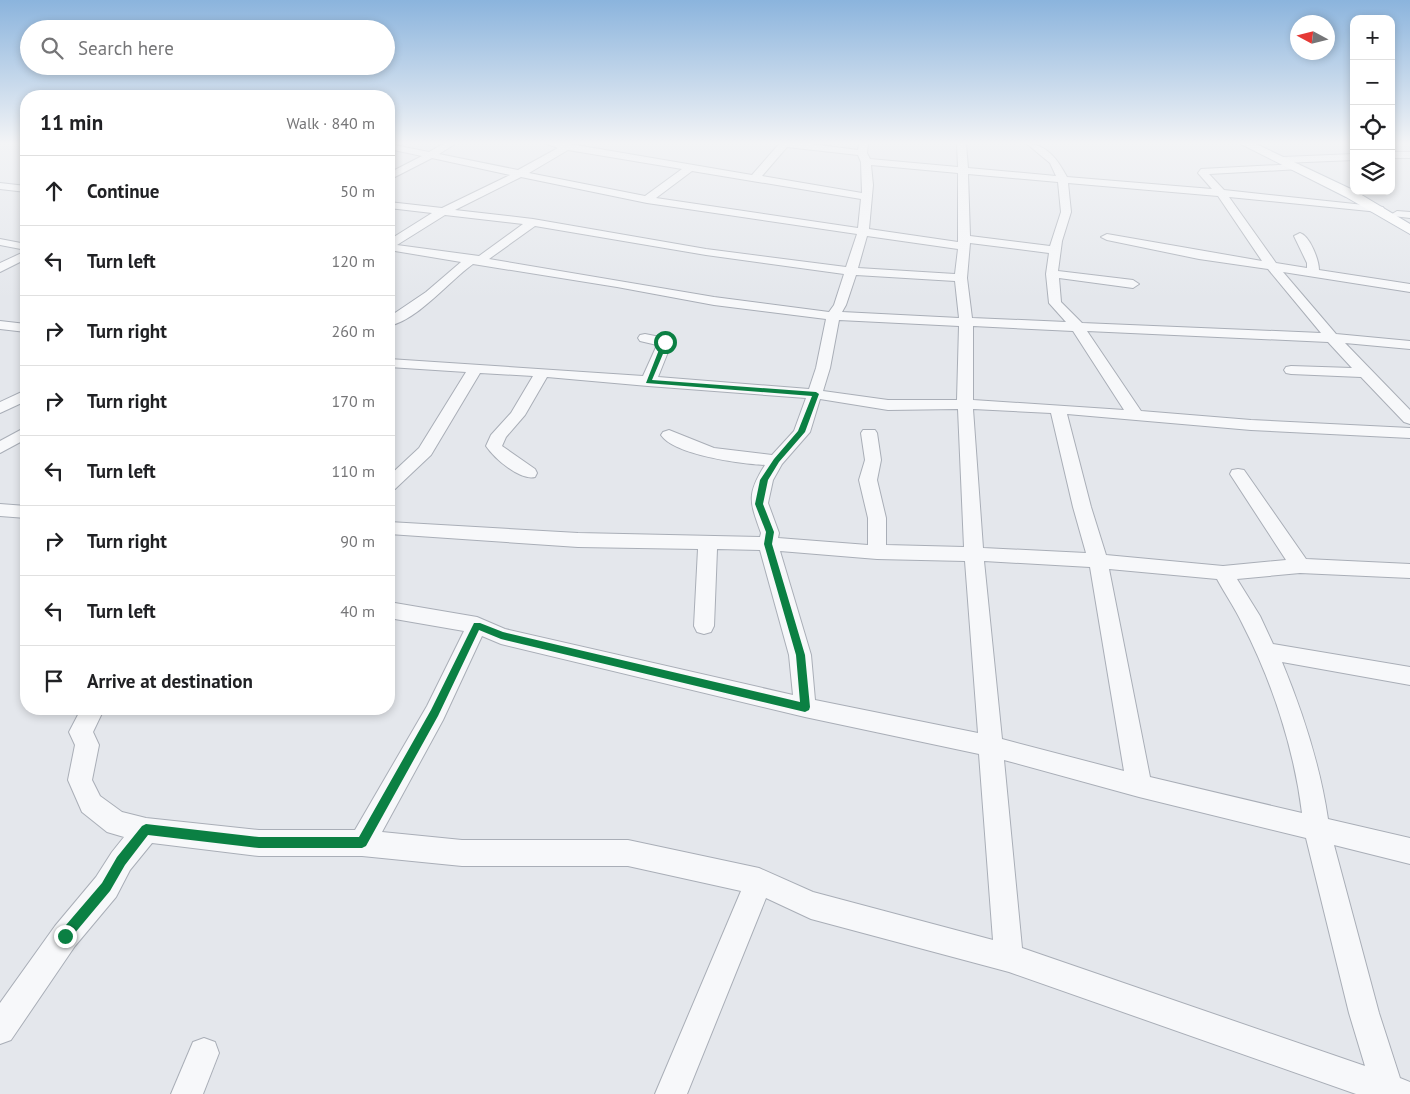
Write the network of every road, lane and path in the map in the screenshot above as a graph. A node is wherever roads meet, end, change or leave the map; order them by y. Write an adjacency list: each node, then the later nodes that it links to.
1 (476, 195): 15 (street)
2 (623, 195): 12 (street)
3 (654, 195): 12 (street)
4 (855, 195): 11 (street)
5 (963, 195): 25 (street)
6 (1064, 195): 28 (street)
7 (1223, 195): 31 (street)
8 (1242, 195): 14 (street)
9 (1352, 195): 14 (main road)
10 (1361, 195): 16 (main road)
11 (867, 197): 20 (street)
12 (647, 200): 20 (street)
13 (395, 206): 15 (street)
14 (1379, 209): 19 (main road)
15 (442, 212): 17 (street); 24 (street)
16 (1403, 214): 18 (main road)
17 (533, 222): 30 (street); 33 (street)
18 (1410, 223)
19 (1410, 230)
20 (863, 232): 25 (street); 33 (street)
21 (1300, 236): 34 (street)
22 (1107, 237): 31 (street)
23 (0, 242): 26 (street)
24 (395, 242)
25 (964, 242): 28 (street); 36 (street)
26 (20, 246)
27 (395, 247): 30 (street)
28 (1055, 250): 35 (street)
29 (20, 258): 32 (street)
30 (469, 261): 39 (street); 40 (street)
31 (1272, 266): 34 (street); 46 (street)
32 (0, 268)
33 (849, 270): 36 (street); 39 (street)
34 (1313, 273): 38 (street)
35 (1052, 274): 37 (street); 43 (street)
36 (961, 278): 41 (street)
37 (1133, 284)
38 (1410, 288)
39 (833, 316): 41 (street); 54 (street)
40 (395, 319)
41 (966, 321): 43 (street); 56 (street)
42 (0, 325): 44 (street)
43 (1077, 326): 46 (street); 59 (street)
44 (20, 327)
45 (645, 338): 53 (street)
46 (1333, 338): 47 (street); 52 (street)
47 (1410, 345)
48 (395, 364): 49 (street)
49 (475, 369): 51 (street); 69 (street)
50 (1291, 370): 52 (street)
51 (543, 372): 53 (street); 67 (street)
52 (1363, 373): 60 (street)
53 (648, 382): 54 (street)
54 (816, 394): 56 (street); 66 (street)
55 (20, 398): 57 (street)
56 (965, 404): 58 (street); 74 (street)
57 (0, 408)
58 (1058, 409): 59 (street); 75 (street)
59 (1136, 416): 62 (street)
60 (1410, 419)
61 (869, 433): 73 (street)
62 (1410, 433)
63 (669, 435): 66 (street)
64 (20, 436): 65 (street)
65 (0, 448)
66 (776, 461): 72 (street)
67 (529, 473)
68 (1238, 474): 76 (street)
69 (395, 480)
70 (395, 528): 71 (street)
71 (708, 543): 72 (street); 81 (street)
72 (768, 544): 73 (street); 84 (street)
73 (877, 552): 74 (street)
74 (974, 554): 75 (street); 86 (street)
75 (1098, 561): 78 (street); 87 (street)
76 (1300, 566): 77 (street); 78 (street)
77 (1410, 570)
78 (1223, 573): 82 (street)
79 (395, 611): 80 (street)
80 (477, 625): 84 (street); 90 (street)
81 (704, 626)
82 (1266, 651): 83 (street); 88 (street)
83 (1410, 676)
84 (805, 707): 86 (street)
85 (91, 715): 89 (street)
86 (990, 746): 87 (street); 93 (street)
87 (1139, 786): 88 (street)
88 (1316, 827): 91 (street); 96 (street)
89 (146, 830): 90 (street); 94 (street)
90 (362, 843): 92 (street)
91 (1410, 851)
92 (759, 881): 93 (street); 98 (street)
93 (1009, 958): 96 (street)
94 (0, 1029)
95 (204, 1053): 97 (street)
96 (1393, 1092)
97 (187, 1094)
98 (671, 1094)

